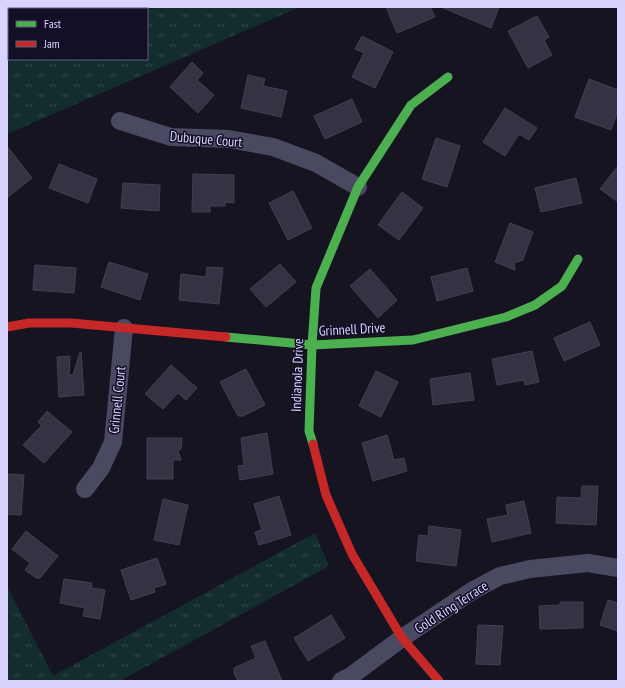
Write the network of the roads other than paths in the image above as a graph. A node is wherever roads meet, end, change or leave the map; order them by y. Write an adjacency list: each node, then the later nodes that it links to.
1 (448, 77): 3 (street, Indianola Drive)
2 (120, 121): 3 (street, Dubuque Court)
3 (358, 186): 7 (street, Indianola Drive)
4 (578, 259): 7 (street, Grinnell Drive)
5 (7, 327): 6 (street, Grinnell Drive)
6 (124, 328): 7 (street, Grinnell Drive); 8 (street, Grinnell Court)
7 (312, 345): 10 (street, Indianola Drive)
8 (85, 489)
9 (618, 568): 10 (street, Gold Ring Terrace)
10 (402, 638): 11 (street, Gold Ring Terrace); 12 (street, Indianola Drive)
11 (341, 681)
12 (439, 681)

